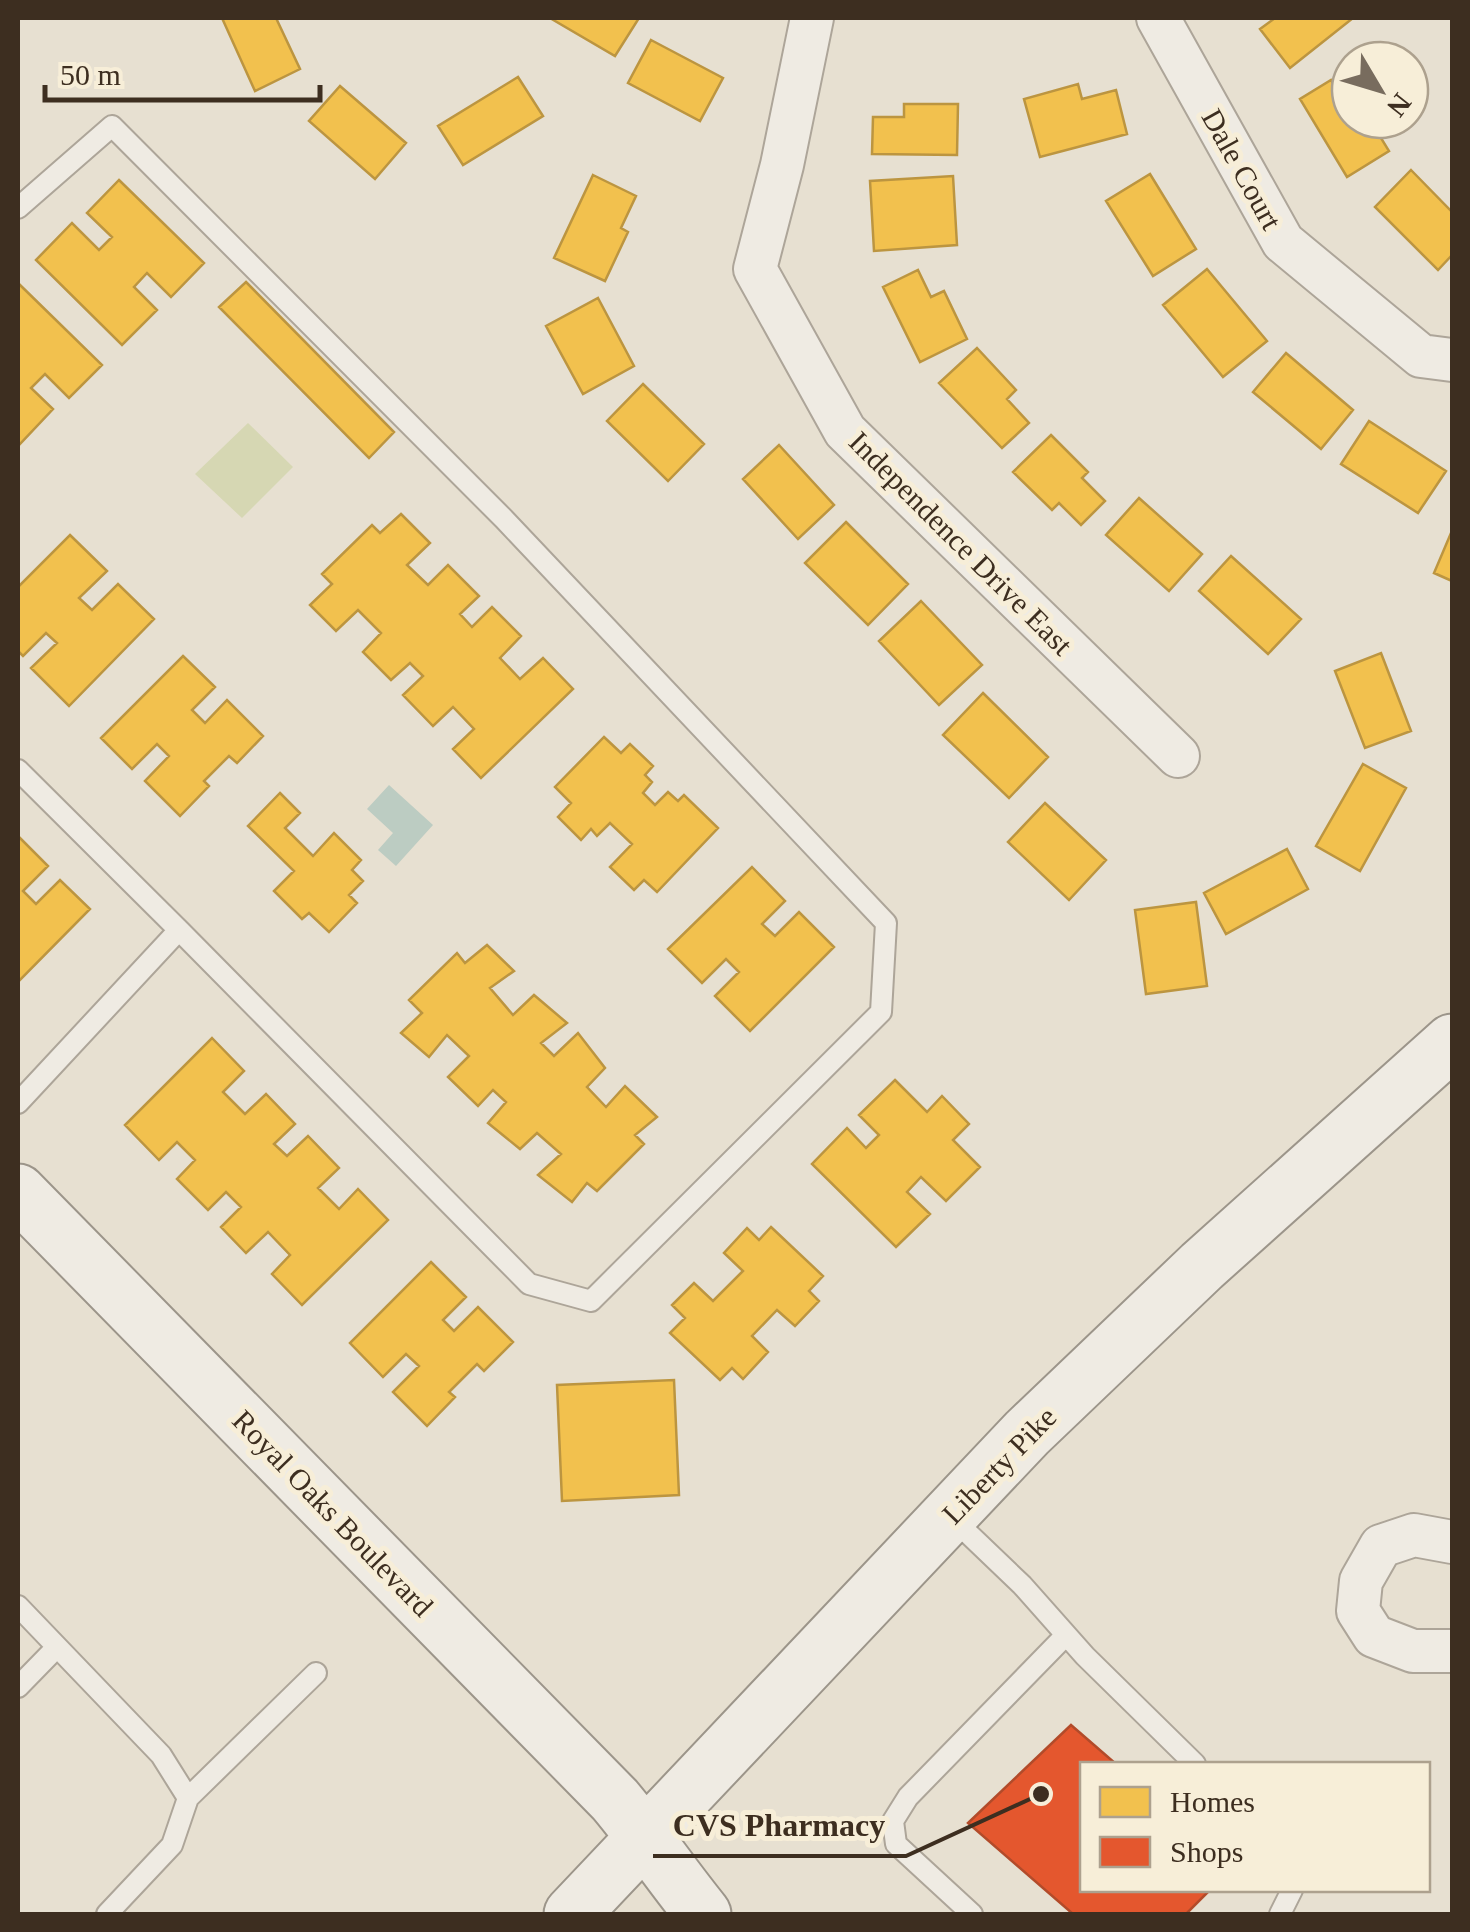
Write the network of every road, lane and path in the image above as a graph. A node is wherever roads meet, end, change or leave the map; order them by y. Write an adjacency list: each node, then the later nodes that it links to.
1 (812, 18): 5 (street, Independence Drive East)
2 (1158, 18): 4 (street, Dale Court)
3 (18, 208): 7 (lane)
4 (1452, 360)
5 (1178, 756)
6 (18, 770): 7 (lane)
7 (180, 930): 9 (lane)
8 (1452, 1042): 11 (street, Liberty Pike)
9 (18, 1103)
10 (18, 1192): 21 (street, Royal Oaks Boulevard)
11 (950, 1515): 14 (lane); 21 (street, Liberty Pike)
12 (1452, 1542): 16 (street)
13 (18, 1606): 15 (lane)
14 (1066, 1635): 19 (lane); 26 (lane)
15 (57, 1647): 18 (lane); 20 (lane)
16 (1452, 1651)
17 (316, 1673): 20 (lane)
18 (18, 1687)
19 (1193, 1762)
20 (188, 1798): 22 (lane)
21 (646, 1837): 23 (street, Liberty Pike); 24 (street); 25 (street)
22 (107, 1914)
23 (572, 1914)
24 (703, 1914)
25 (744, 1914)
26 (972, 1914)

